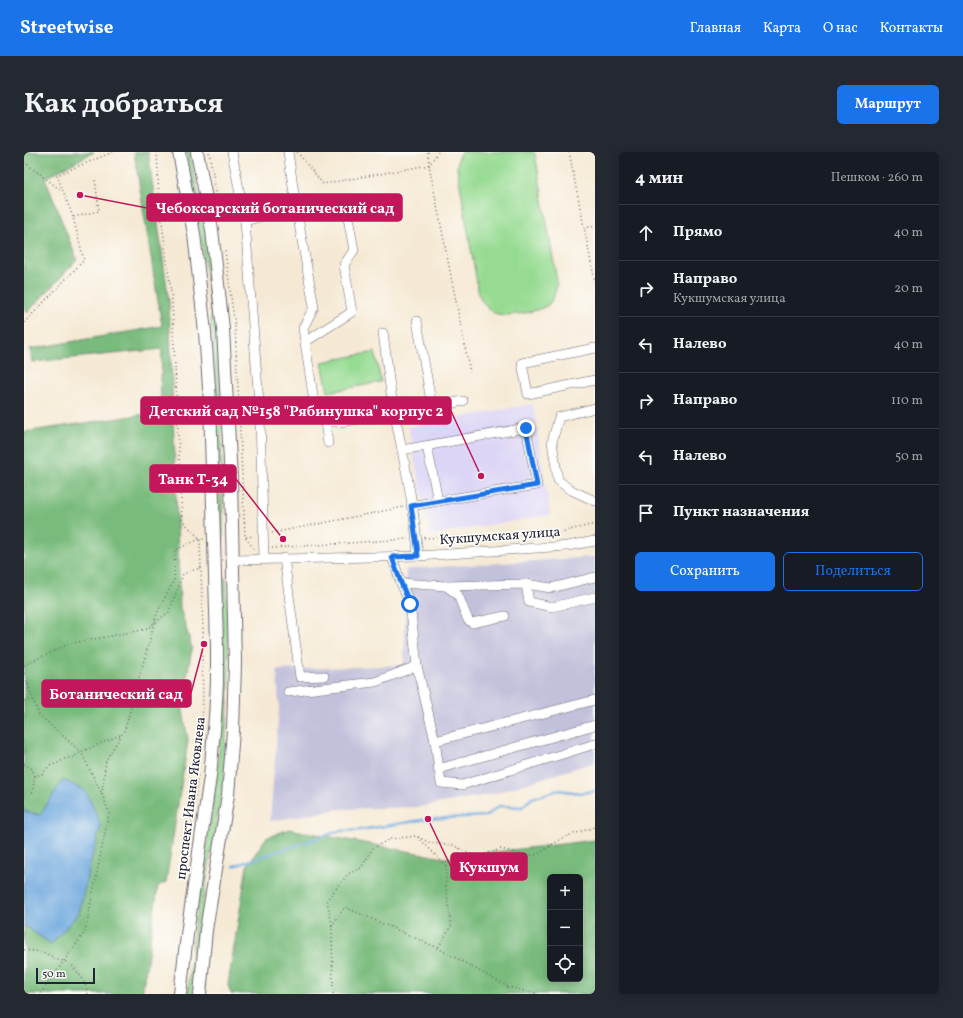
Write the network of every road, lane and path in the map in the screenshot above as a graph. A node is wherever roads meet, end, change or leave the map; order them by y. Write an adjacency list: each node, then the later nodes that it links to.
1 (113, 152): 14 (path)
2 (157, 152): 44 (path)
3 (179, 152): 52 (main road, проспект Ивана Яковлева)
4 (197, 152): 51 (main road)
5 (232, 152): 17 (street)
6 (288, 152): 16 (street)
7 (297, 152): 12 (path)
8 (428, 152): 12 (path)
9 (438, 152): 12 (path)
10 (569, 152): 21 (path)
11 (24, 162): 14 (path)
12 (429, 165): 28 (path)
13 (95, 179): 18 (path)
14 (63, 192): 18 (path)
15 (218, 205): 17 (path)
16 (296, 207): 19 (street); 26 (street); 26 (street)
17 (243, 211): 19 (street)
18 (72, 217): 24 (path)
19 (245, 221): 35 (street)
20 (595, 226): 21 (path)
21 (584, 228): 22 (path)
22 (595, 282)
23 (417, 321): 31 (street)
24 (24, 323)
25 (383, 333): 34 (street)
26 (305, 342): 33 (street)
27 (595, 348): 29 (street)
28 (470, 372)
29 (595, 380)
30 (463, 401): 31 (street)
31 (432, 407): 34 (street)
32 (595, 408): 41 (street)
33 (315, 409): 35 (street); 36 (street)
34 (394, 414): 36 (street); 39 (street)
35 (260, 416): 43 (street)
36 (325, 422): 37 (street)
37 (328, 443)
38 (427, 446): 39 (street); 40 (street); 40 (street)
39 (402, 450): 42 (street)
40 (438, 501): 42 (street)
41 (595, 501)
42 (411, 506): 43 (path); 47 (street)
43 (263, 535): 46 (path); 50 (street)
44 (200, 539): 53 (path); 69 (path)
45 (595, 541): 47 (street, Кукшумская улица)
46 (254, 550)
47 (418, 556): 48 (street, Кукшумская улица)
48 (392, 557): 49 (street, Кукшумская улица); 55 (street)
49 (284, 558): 50 (street, Кукшумская улица); 63 (street)
50 (264, 559): 51 (street, Кукшумская улица)
51 (233, 560): 52 (main road, Кукшумская улица); 88 (main road)
52 (214, 561): 87 (main road, проспект Ивана Яковлева)
53 (202, 567): 60 (path); 80 (path)
54 (595, 577): 56 (street)
55 (401, 583): 57 (street); 61 (street)
56 (526, 584): 57 (street); 58 (street)
57 (446, 586): 59 (street)
58 (595, 597)
59 (505, 616)
60 (24, 665)
61 (417, 666): 64 (street); 70 (street)
62 (24, 673): 65 (path)
63 (324, 676)
64 (288, 692)
65 (33, 700): 67 (path); 72 (path)
66 (595, 700): 70 (street)
67 (24, 701)
68 (595, 725): 74 (street)
69 (122, 734): 72 (path); 77 (path)
70 (435, 741): 74 (street)
71 (595, 744): 74 (street)
72 (81, 752): 75 (path); 77 (path)
73 (24, 764): 75 (path)
74 (438, 769)
75 (35, 776): 76 (path)
76 (32, 793)
77 (102, 794): 84 (path)
78 (595, 828): 79 (path)
79 (416, 836): 81 (path); 82 (path)
80 (188, 853)
81 (332, 925): 82 (path); 89 (path)
82 (438, 948): 90 (path)
83 (24, 950): 84 (path)
84 (64, 961): 85 (path); 86 (path)
85 (40, 994)
86 (88, 994)
87 (180, 994)
88 (200, 994)
89 (334, 994)
90 (537, 994)

